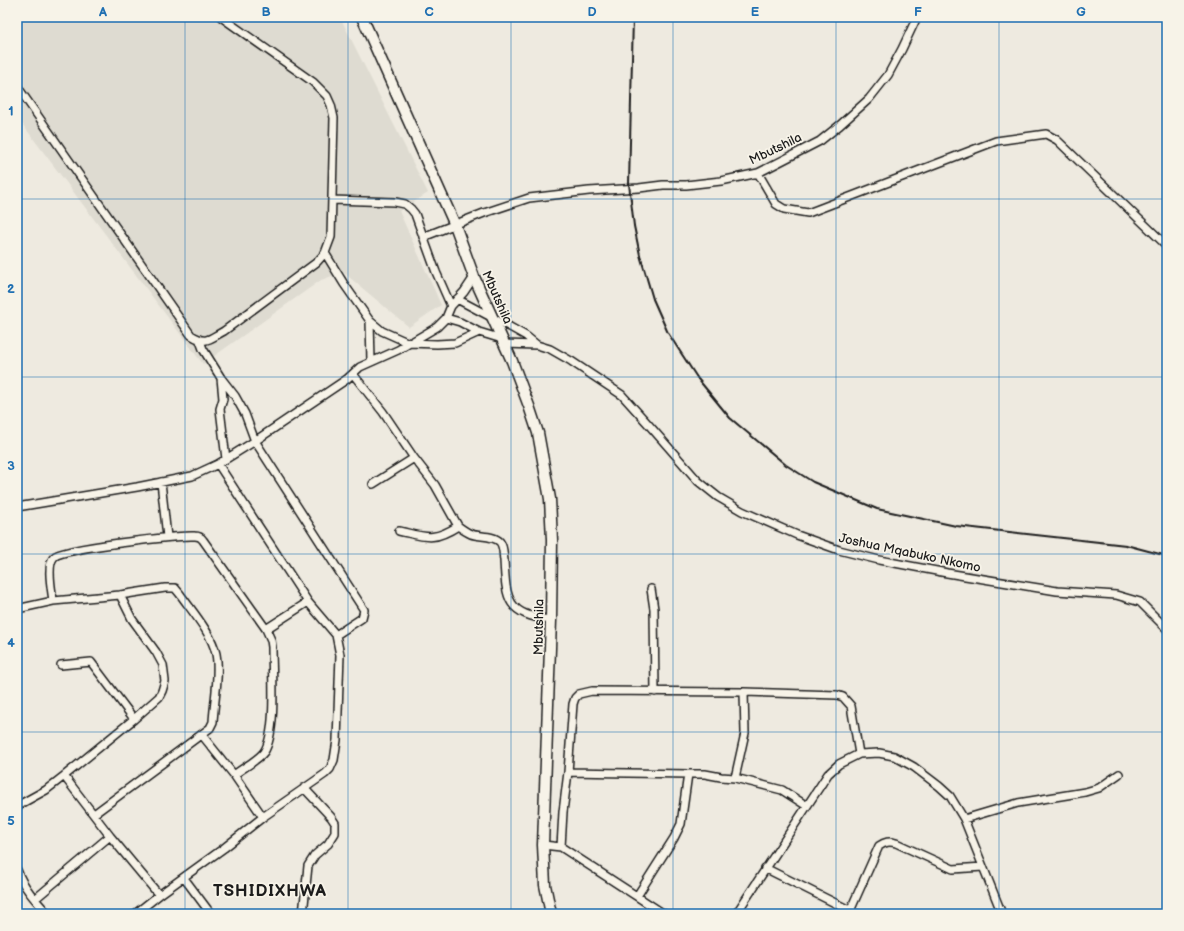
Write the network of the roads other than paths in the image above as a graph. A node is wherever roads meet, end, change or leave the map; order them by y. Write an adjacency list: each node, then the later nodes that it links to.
1 (221, 17): 6 (street)
2 (362, 17): 7 (street)
3 (917, 17): 5 (street, Mbutshila)
4 (17, 86): 18 (street)
5 (758, 173): 7 (street, Mbutshila); 9 (street)
6 (332, 200): 8 (street); 10 (street)
7 (455, 225): 8 (street); 11 (street, Mbutshila)
8 (423, 237): 13 (street)
9 (1167, 246)
10 (325, 253): 16 (street); 18 (street)
11 (474, 277): 12 (street); 14 (street, Mbutshila)
12 (457, 299): 13 (street); 14 (street)
13 (451, 306): 15 (street)
14 (492, 317): 19 (street, Mbutshila); 21 (street)
15 (446, 318): 17 (street); 20 (street)
16 (370, 321): 20 (street); 22 (street)
17 (479, 332): 19 (street); 20 (street)
18 (200, 340): 24 (street)
19 (503, 341): 21 (street); 40 (street, Mbutshila)
20 (409, 343): 22 (street)
21 (537, 345): 42 (street, Joshua Mqabuko Nkomo)
22 (371, 360): 23 (street)
23 (353, 374): 25 (street); 26 (street)
24 (221, 378): 25 (street); 27 (street)
25 (255, 441): 27 (street); 43 (street)
26 (414, 458): 30 (street); 32 (street)
27 (226, 459): 28 (street)
28 (218, 464): 29 (street); 38 (street)
29 (161, 482): 31 (street); 34 (street)
30 (373, 484)
31 (17, 507)
32 (458, 526): 33 (street); 40 (street)
33 (398, 531)
34 (167, 537): 37 (street); 41 (street)
35 (651, 589): 45 (street)
36 (120, 595): 37 (street); 47 (street); 48 (street)
37 (53, 602): 39 (street)
38 (308, 602): 41 (street); 43 (street)
39 (17, 609)
40 (551, 620): 63 (street, Mbutshila)
41 (266, 629): 53 (street)
42 (1167, 629)
43 (336, 635): 56 (street)
44 (61, 665): 47 (street)
45 (655, 692): 46 (street); 50 (street)
46 (744, 692): 49 (street); 55 (street)
47 (134, 719): 54 (street)
48 (202, 735): 53 (street); 59 (street)
49 (859, 754): 58 (street); 61 (street)
50 (568, 772): 51 (street); 64 (street)
51 (688, 774): 55 (street); 70 (street)
52 (1120, 774): 61 (street)
53 (234, 775): 60 (street)
54 (64, 776): 57 (street); 59 (street)
55 (735, 778): 58 (street)
56 (304, 788): 60 (street); 76 (street)
57 (17, 806)
58 (807, 806): 66 (street)
59 (94, 814): 62 (street)
60 (263, 816): 68 (street)
61 (964, 819): 65 (street)
62 (110, 836): 69 (street); 71 (street)
63 (543, 845): 64 (street); 77 (street, Mbutshila)
64 (561, 847): 70 (street)
65 (982, 867): 72 (street); 80 (street)
66 (766, 868): 72 (street); 79 (street)
67 (17, 870): 71 (street)
68 (184, 878): 69 (street); 75 (street)
69 (159, 895): 74 (street)
70 (637, 896): 78 (street)
71 (35, 899): 73 (street)
72 (853, 913)
73 (48, 914)
74 (135, 914)
75 (211, 914)
76 (303, 914)
77 (551, 914)
78 (664, 914)
79 (736, 914)
80 (1002, 914)

